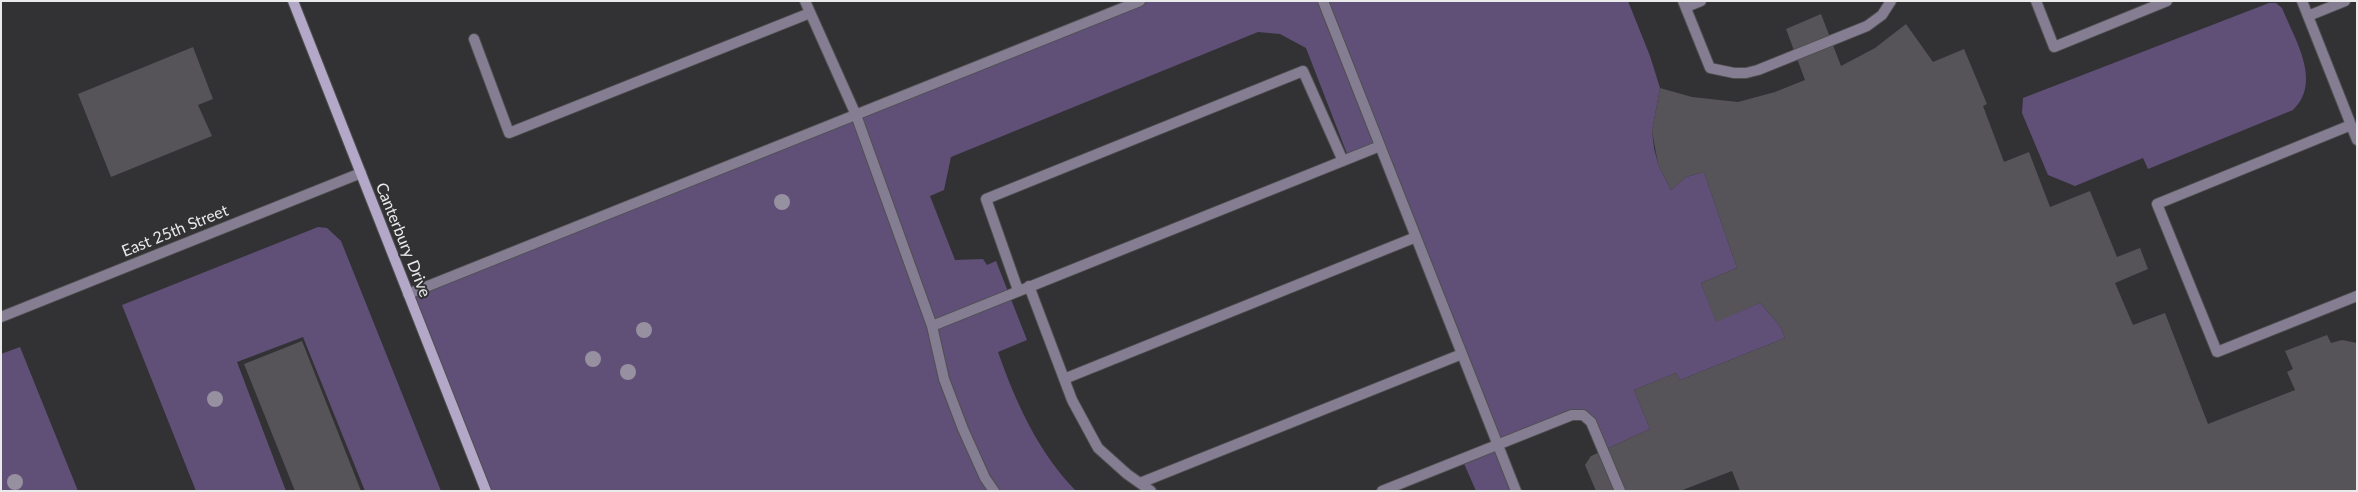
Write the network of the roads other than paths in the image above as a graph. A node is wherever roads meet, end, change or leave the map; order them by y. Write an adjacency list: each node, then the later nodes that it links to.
1 (293, 1): 22 (main road, Canterbury Drive)
2 (805, 1): 14 (street)
3 (1140, 1): 17 (street)
4 (1323, 1): 20 (street)
5 (1701, 1): 12 (street)
6 (1891, 1): 12 (street)
7 (2036, 1): 13 (street)
8 (2136, 1): 13 (street)
9 (2167, 1): 13 (street)
10 (2302, 1): 15 (street)
11 (2345, 1): 15 (street)
12 (1684, 4)
13 (2140, 12)
14 (810, 13): 16 (street); 17 (street)
15 (2308, 16): 18 (street)
16 (474, 39)
17 (856, 115): 26 (street); 29 (street)
18 (2351, 125): 19 (street); 27 (street)
19 (2357, 140)
20 (1380, 146): 21 (street); 23 (street)
21 (1343, 161): 24 (street); 25 (street)
22 (360, 173): 26 (main road, Canterbury Drive); 28 (street, East 25th Street)
23 (1416, 238): 30 (street); 31 (street)
24 (1029, 286): 25 (street); 31 (street)
25 (1018, 290): 29 (street)
26 (408, 294): 34 (main road, Canterbury Drive)
27 (2357, 296)
28 (1, 317)
29 (932, 326): 35 (street)
30 (1462, 354): 32 (street); 33 (street)
31 (1064, 379): 33 (street)
32 (1498, 444): 37 (street); 38 (street); 39 (street)
33 (1140, 483): 36 (street)
34 (486, 491)
35 (994, 491)
36 (1151, 491)
37 (1382, 491)
38 (1516, 491)
39 (1620, 491)

